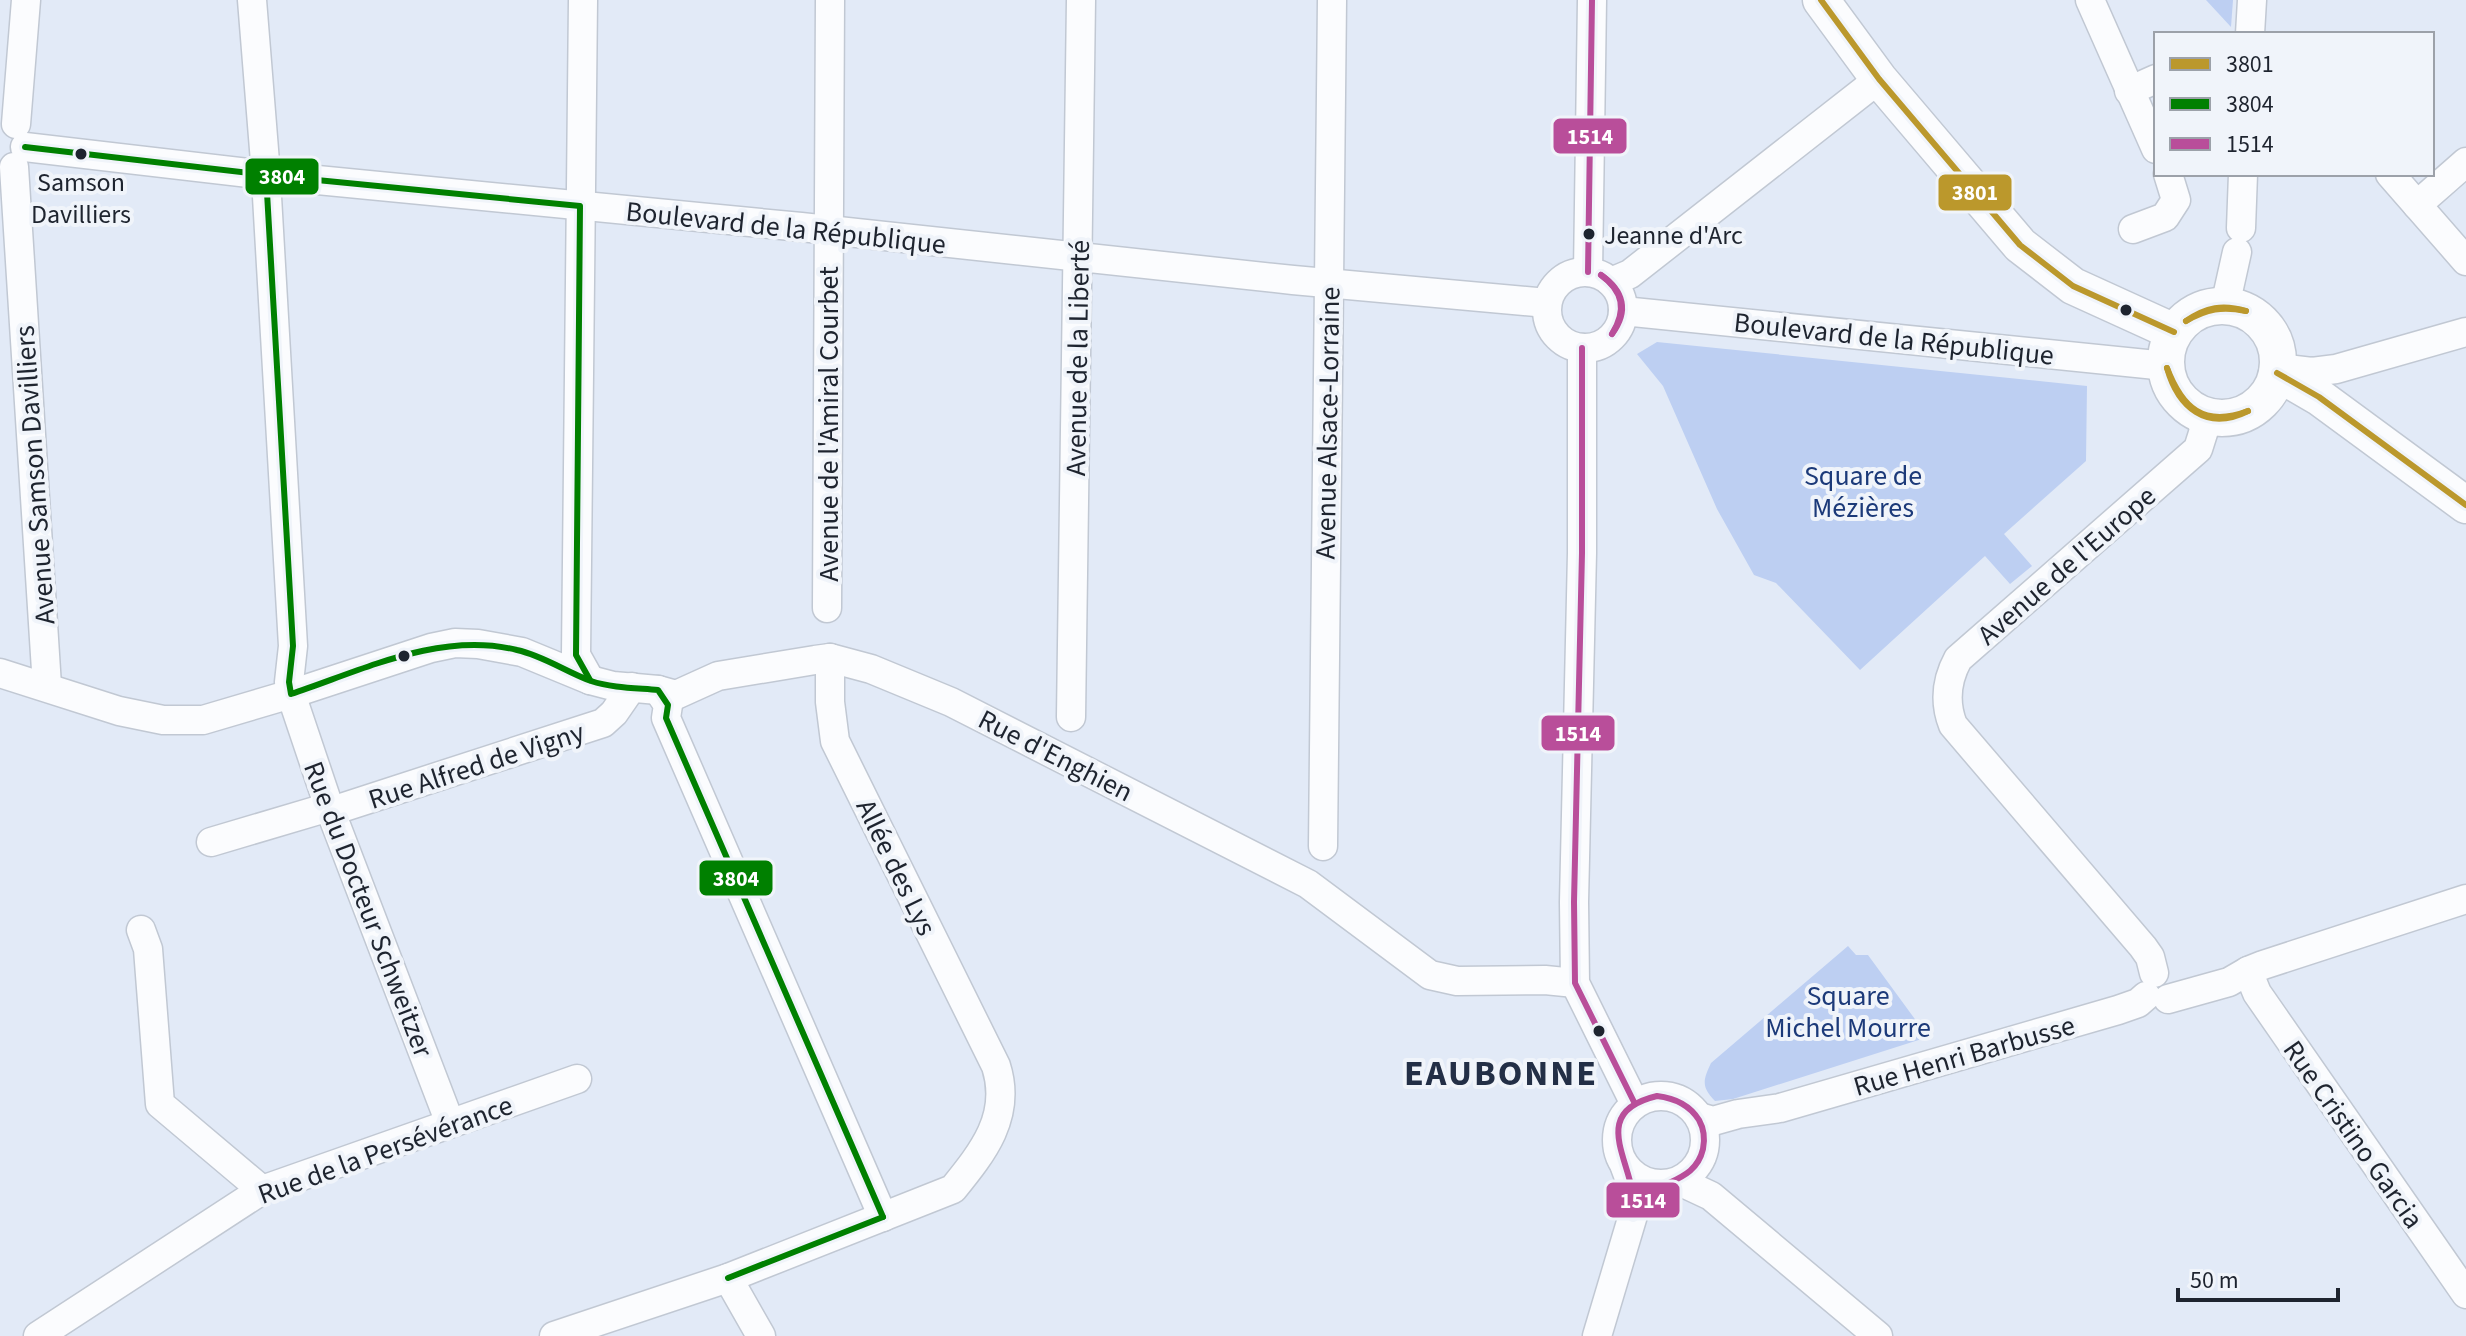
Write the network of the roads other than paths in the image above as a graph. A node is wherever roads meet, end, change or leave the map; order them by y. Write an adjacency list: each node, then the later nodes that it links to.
1 (26, 0): 16 (street, Avenue Samson Davilliers)
2 (252, 0): 18 (street)
3 (583, 0): 23 (street)
4 (830, 0): 25 (street, Avenue de l'Amiral Courbet)
5 (1081, 0): 26 (street, Avenue de la Liberté)
6 (1332, 0): 29 (street, Avenue Alsace-Lorraine)
7 (1592, 0): 28 (street)
8 (1821, 0): 12 (main road)
9 (2090, 0): 14 (street)
10 (2252, 0): 11 (street)
11 (2250, 32)
12 (1879, 79): 28 (street); 33 (main road)
13 (2154, 80): 14 (street)
14 (2129, 91): 15 (street)
15 (2154, 145)
16 (11, 146): 18 (street, Boulevard de la République); 46 (street, Avenue Samson Davilliers)
17 (2466, 162): 22 (street)
18 (266, 175): 23 (street, Boulevard de la République); 48 (street)
19 (2169, 176): 24 (street)
20 (2243, 176): 31 (street)
21 (2392, 176): 22 (street)
22 (2417, 205): 27 (street)
23 (580, 206): 25 (street, Boulevard de la République); 41 (street)
24 (2133, 229)
25 (828, 230): 26 (street, Boulevard de la République); 40 (street, Avenue de l'Amiral Courbet)
26 (1078, 258): 29 (street, Boulevard de la République); 49 (street, Avenue de la Liberté)
27 (2466, 261)
28 (1600, 277): 30 (street); 32 (street)
29 (1328, 283): 30 (street, Boulevard de la République); 52 (street, Avenue Alsace-Lorraine)
30 (1547, 303): 35 (street)
31 (2225, 306): 33 (main road); 37 (main road)
32 (1623, 311): 35 (street); 36 (street, Boulevard de la République)
33 (2174, 332): 36 (main road)
34 (2466, 332): 37 (street)
35 (1582, 348): 56 (street)
36 (2166, 366): 38 (main road)
37 (2284, 377): 38 (main road); 39 (main road)
38 (2200, 414): 57 (street, Avenue de l'Europe)
39 (2466, 505)
40 (827, 608)
41 (576, 633): 42 (street); 45 (street)
42 (528, 653): 45 (street, Rue d'Enghien); 48 (street, Rue d'Enghien)
43 (830, 658): 47 (street, Rue d'Enghien); 56 (street, Rue d'Enghien); 69 (street, Allée des Lys)
44 (0, 673): 46 (street, Rue d'Enghien)
45 (590, 680): 47 (street, Rue d'Enghien)
46 (47, 686): 48 (street, Rue d'Enghien)
47 (638, 692): 50 (street, Rue Alfred de Vigny); 69 (street)
48 (291, 694): 50 (street, Rue du Docteur Schweitzer)
49 (1071, 717)
50 (329, 807): 51 (street, Rue Alfred de Vigny); 62 (street, Rue du Docteur Schweitzer)
51 (211, 842)
52 (1323, 846)
53 (2466, 899): 55 (street)
54 (141, 930): 66 (street)
55 (2248, 971): 57 (street); 71 (street, Rue Cristino Garcia)
56 (1575, 983): 59 (street)
57 (2158, 985): 60 (street, Rue Henri Barbusse)
58 (577, 1079): 62 (street, Rue de la Persévérance)
59 (1635, 1104): 61 (street); 64 (street)
60 (1780, 1108): 61 (street, Rue Henri Barbusse); 63 (street, Rue Henri Barbusse)
61 (1699, 1117): 63 (street)
62 (450, 1123): 66 (street, Rue de la Persévérance)
63 (1703, 1152): 65 (street); 67 (street)
64 (1625, 1167): 65 (street); 68 (street)
65 (1674, 1182): 67 (street); 68 (street)
66 (262, 1190): 72 (street, Rue de la Persévérance)
67 (1711, 1196): 76 (street)
68 (1634, 1212): 75 (street)
69 (883, 1217): 70 (street)
70 (728, 1278): 73 (street); 74 (street)
71 (2466, 1294)
72 (38, 1336)
73 (554, 1336)
74 (761, 1336)
75 (1597, 1336)
76 (1878, 1336)

